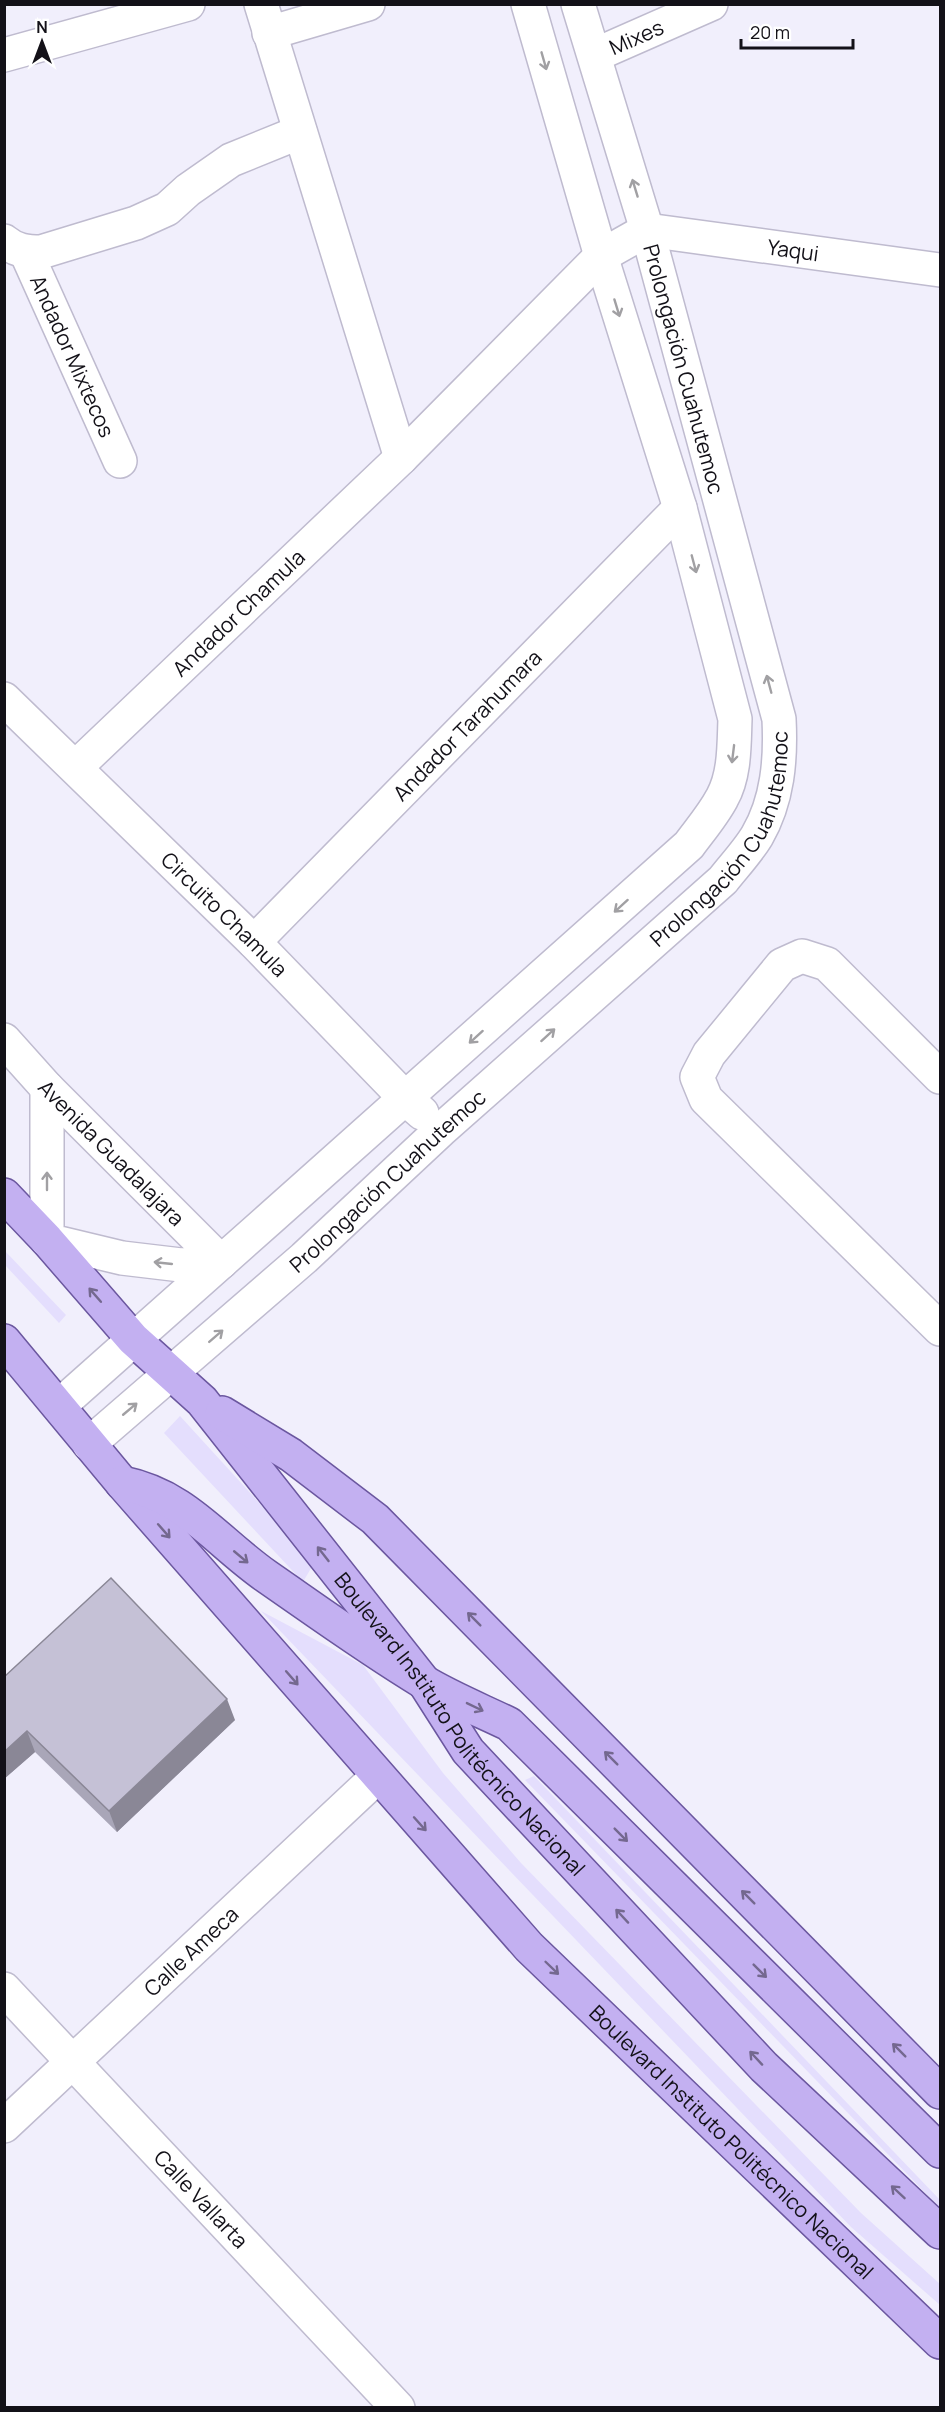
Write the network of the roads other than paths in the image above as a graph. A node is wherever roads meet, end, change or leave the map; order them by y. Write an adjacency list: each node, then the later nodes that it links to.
1 (188, 4): 7 (street)
2 (368, 4): 6 (street)
3 (528, 4): 12 (street, Prolongación Cuahutemoc, one-way to 12)
4 (578, 4): 8 (street, Prolongación Cuahutemoc)
5 (711, 4): 8 (street, Mixes)
6 (265, 19): 9 (street)
7 (4, 55)
8 (595, 55): 10 (street, Prolongación Cuahutemoc, one-way to 8)
9 (300, 132): 11 (street); 14 (street)
10 (647, 230): 12 (street, Andador Chamula); 13 (street, Yaqui); 24 (street, Prolongación Cuahutemoc, one-way to 10)
11 (14, 247): 15 (street, Andador Mixtecos)
12 (601, 256): 14 (street, Andador Chamula); 16 (street, Prolongación Cuahutemoc, one-way to 16)
13 (940, 270)
14 (401, 458): 18 (street, Andador Chamula)
15 (120, 461)
16 (680, 508): 19 (street, Andador Tarahumara); 23 (street, Prolongación Cuahutemoc, one-way to 23)
17 (4, 699): 18 (street, Circuito Chamula)
18 (76, 766): 19 (street, Circuito Chamula)
19 (254, 942): 23 (street, Circuito Chamula)
20 (4, 1040): 22 (street, Avenida Guadalajara)
21 (940, 1077): 28 (street)
22 (47, 1088): 26 (street, one-way to 22); 27 (street, Avenida Guadalajara)
23 (406, 1099): 24 (street, Circuito Chamula); 27 (street, Prolongación Cuahutemoc)
24 (441, 1130): 31 (street, Prolongación Cuahutemoc, one-way to 24)
25 (4, 1196): 26 (main road, Boulevard Instituto Politécnico Nacional)
26 (47, 1240): 27 (street, one-way to 26); 29 (main road, Boulevard Instituto Politécnico Nacional, one-way to 26)
27 (221, 1262): 29 (street, Prolongación Cuahutemoc)
28 (940, 1329)
29 (134, 1339): 31 (main road, Boulevard Instituto Politécnico Nacional); 33 (street, Prolongación Cuahutemoc)
30 (4, 1341): 33 (main road, Boulevard Instituto Politécnico Nacional)
31 (172, 1374): 32 (main road, Boulevard Instituto Politécnico Nacional); 34 (street, Prolongación Cuahutemoc, one-way to 31)
32 (202, 1401): 36 (main road, Boulevard Instituto Politécnico Nacional, one-way to 32); 40 (main road, one-way to 32)
33 (59, 1406): 34 (main road, Boulevard Instituto Politécnico Nacional)
34 (89, 1444): 35 (main road, Boulevard Instituto Politécnico Nacional)
35 (122, 1483): 36 (main road, one-way to 36); 37 (main road, Boulevard Instituto Politécnico Nacional, one-way to 37)
36 (424, 1682): 42 (main road, one-way to 42); 43 (main road, Boulevard Instituto Politécnico Nacional, one-way to 36)
37 (378, 1776): 39 (street, Calle Ameca); 44 (main road, Boulevard Instituto Politécnico Nacional, one-way to 44)
38 (4, 1989): 39 (street, Calle Vallarta)
39 (74, 2062): 41 (street, Calle Ameca); 45 (street, Calle Vallarta)
40 (940, 2092)
41 (4, 2126)
42 (940, 2151)
43 (940, 2232)
44 (940, 2342)
45 (398, 2408)

